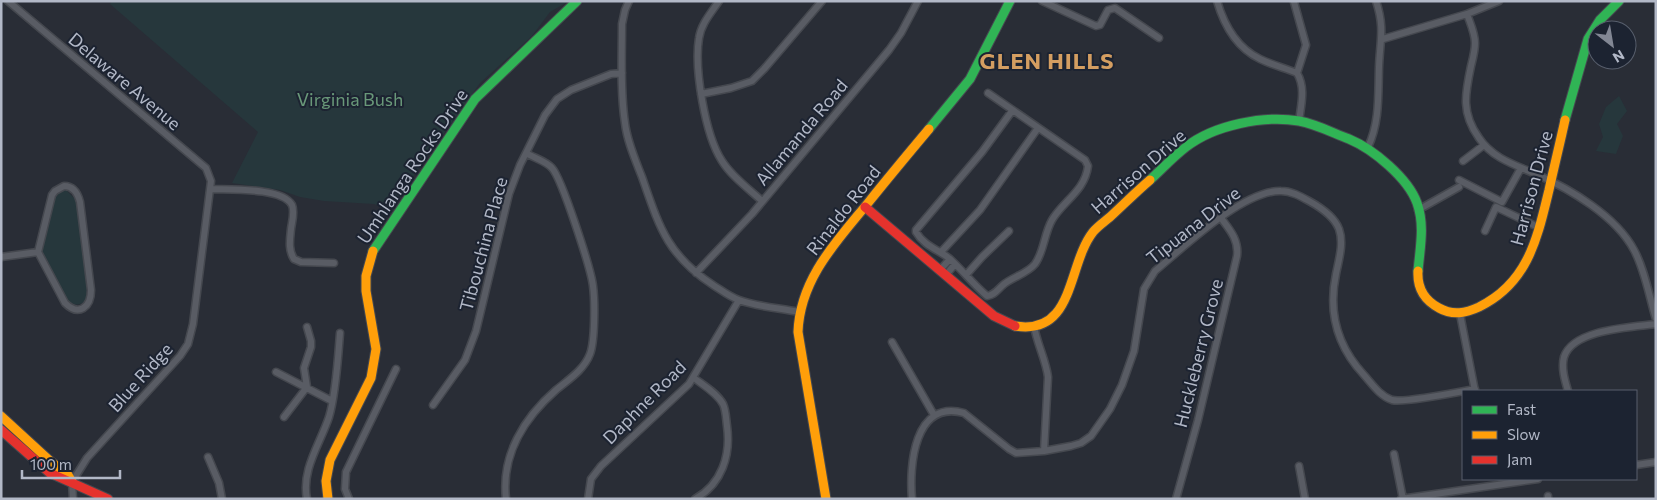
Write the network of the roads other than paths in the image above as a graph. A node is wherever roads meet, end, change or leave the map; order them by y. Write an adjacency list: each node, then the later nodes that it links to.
1 (8, 1): 30 (street, Delaware Avenue)
2 (577, 1): 83 (street, Umhlanga Rocks Drive)
3 (629, 1): 17 (street)
4 (719, 1): 19 (street)
5 (822, 1): 19 (street)
6 (918, 1): 31 (street, Allamanda Road)
7 (1010, 1): 32 (street, Rinaldo Road)
8 (1042, 1): 15 (street)
9 (1217, 1): 18 (street)
10 (1376, 1): 16 (street)
11 (1499, 1): 14 (street)
12 (1620, 1): 29 (street, Harrison Drive)
13 (1294, 2): 18 (street)
14 (1467, 14): 16 (street); 24 (street)
15 (1159, 38)
16 (1382, 39): 25 (street)
17 (622, 73): 26 (street, Tibouchina Place); 43 (street)
18 (1297, 73): 22 (street)
19 (701, 94): 31 (street)
20 (988, 94): 21 (street)
21 (1012, 111): 23 (street); 39 (street)
22 (1299, 121): 25 (street, Harrison Drive); 52 (street, Harrison Drive)
23 (1038, 128): 39 (street); 45 (street)
24 (1484, 145): 27 (street); 28 (street)
25 (1368, 147): 33 (street, Harrison Drive)
26 (526, 153): 63 (street, Tibouchina Place); 85 (street)
27 (1463, 161)
28 (1521, 168): 29 (street); 33 (street)
29 (1551, 181): 35 (street, Harrison Drive); 49 (street)
30 (210, 189): 42 (street); 77 (street, Blue Ridge)
31 (762, 202): 43 (street, Allamanda Road)
32 (865, 206): 44 (street); 47 (street, Rinaldo Road)
33 (1418, 210): 48 (street, Harrison Drive)
34 (1221, 218): 61 (street, Tipuana Drive); 68 (street, Tipuana Drive); 90 (street, Huckleberry Grove)
35 (1540, 228): 37 (street); 48 (street, Harrison Drive)
36 (1009, 231): 45 (street)
37 (1485, 231)
38 (38, 252): 38 (street); 40 (street)
39 (941, 252): 41 (street)
40 (1, 257)
41 (952, 262): 44 (street); 45 (street)
42 (334, 263)
43 (696, 273): 46 (street)
44 (943, 273): 52 (street)
45 (966, 276)
46 (739, 300): 47 (street); 57 (street, Daphne Road)
47 (799, 312): 88 (street, Rinaldo Road)
48 (1460, 314): 59 (street)
49 (1656, 319)
50 (1656, 324): 60 (street)
51 (307, 326): 58 (street)
52 (1034, 326): 68 (street)
53 (340, 333): 62 (street)
54 (892, 342): 64 (street)
55 (396, 368): 84 (street)
56 (276, 372): 58 (street)
57 (694, 378): 86 (street, Daphne Road); 87 (street)
58 (306, 387): 62 (street); 66 (street)
59 (1475, 390)
60 (1568, 390)
61 (1462, 392)
62 (332, 401): 82 (street)
63 (433, 405)
64 (934, 415): 68 (street, Tipuana Drive); 89 (street)
65 (1, 416): 71 (street)
66 (284, 417)
67 (1, 430): 75 (street)
68 (1044, 451)
69 (1394, 454): 92 (street)
70 (208, 457): 81 (street)
71 (49, 460): 75 (street); 77 (street)
72 (1656, 462): 73 (street)
73 (1637, 465)
74 (1299, 466): 91 (street)
75 (43, 468): 77 (street)
76 (1522, 480): 78 (street)
77 (72, 482): 79 (street); 80 (street)
78 (1491, 482): 92 (street)
79 (73, 499)
80 (108, 499)
81 (222, 499)
82 (307, 499)
83 (328, 499)
84 (349, 499)
85 (506, 499)
86 (588, 499)
87 (695, 499)
88 (826, 499)
89 (912, 499)
90 (1176, 499)
91 (1305, 499)
92 (1402, 499)

